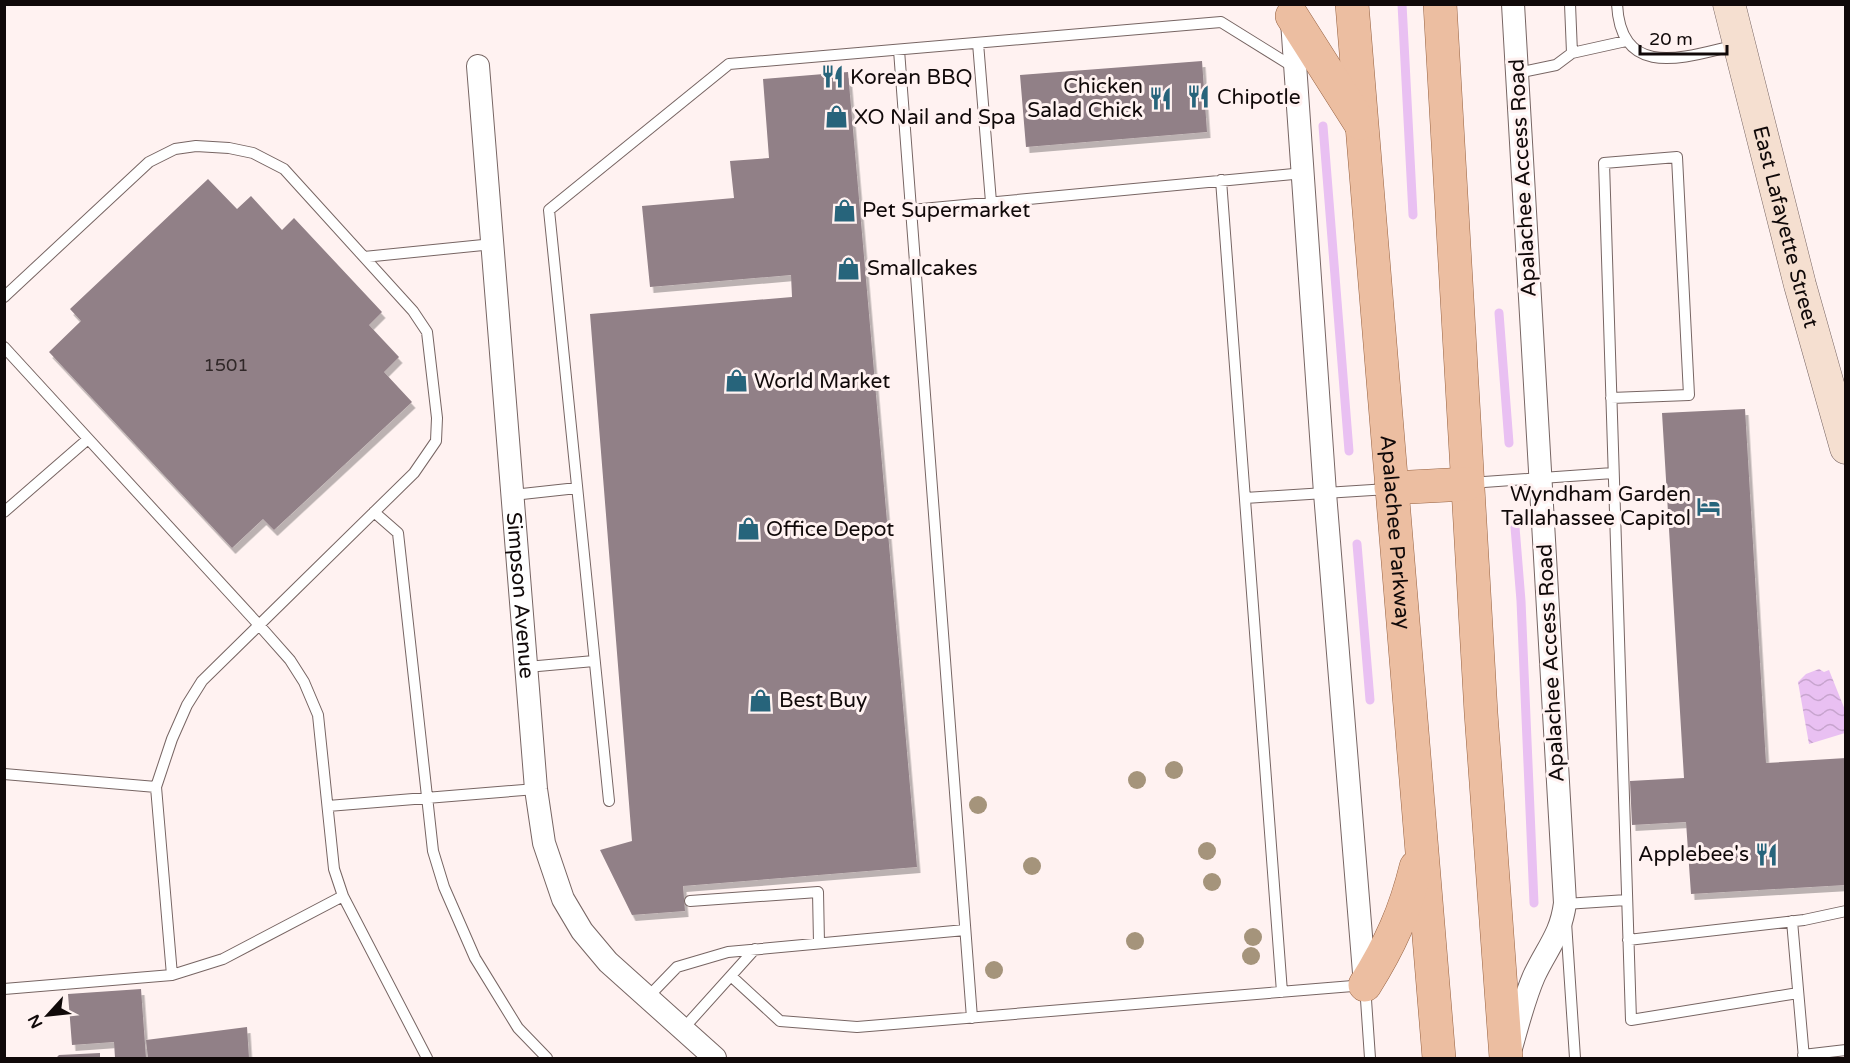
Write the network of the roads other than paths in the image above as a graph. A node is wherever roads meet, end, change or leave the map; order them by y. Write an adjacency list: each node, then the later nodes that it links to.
1 (1352, 4): 16 (main road, Apalachee Parkway)
2 (1440, 4): 30 (main road)
3 (1513, 4): 15 (street, Apalachee Access Road)
4 (1570, 4): 12 (lane)
5 (1617, 4): 8 (lane)
6 (1729, 4): 10 (street, East Lafayette Street)
7 (1291, 10): 14 (street); 16 (main road)
8 (1626, 41): 10 (lane); 12 (lane)
9 (978, 43): 11 (lane); 14 (lane); 19 (lane)
10 (1739, 45): 27 (street, East Lafayette Street)
11 (899, 50): 20 (lane); 31 (lane)
12 (1572, 53): 15 (lane)
13 (478, 66): 21 (street, Simpson Avenue)
14 (1296, 68): 17 (street)
15 (1517, 73): 29 (street, Apalachee Access Road)
16 (1362, 126): 32 (main road, Apalachee Parkway)
17 (1304, 173): 18 (lane); 33 (street)
18 (1221, 180): 19 (lane); 35 (lane)
19 (992, 202): 20 (lane)
20 (911, 210): 54 (lane)
21 (492, 244): 22 (lane); 34 (street, Simpson Avenue)
22 (364, 257): 23 (lane); 37 (lane)
23 (4, 297)
24 (4, 347): 26 (lane)
25 (1611, 398): 25 (lane); 28 (lane)
26 (88, 439): 36 (lane); 38 (lane)
27 (1845, 448)
28 (1613, 473): 29 (lane); 49 (lane)
29 (1540, 478): 30 (lane); 51 (street, Apalachee Access Road)
30 (1467, 483): 32 (main road); 74 (main road)
31 (577, 488): 34 (lane); 39 (lane)
32 (1391, 488): 33 (lane); 47 (main road, Apalachee Parkway)
33 (1325, 493): 35 (lane); 60 (street)
34 (513, 495): 40 (street, Simpson Avenue)
35 (1245, 498): 62 (lane)
36 (4, 512)
37 (375, 512): 38 (lane); 44 (lane)
38 (260, 625): 42 (lane); 46 (lane)
39 (594, 661): 40 (lane); 45 (lane)
40 (526, 667): 43 (street, Simpson Avenue)
41 (4, 774): 42 (lane)
42 (156, 787): 58 (lane)
43 (536, 789): 44 (lane); 64 (street, Simpson Avenue)
44 (427, 798): 46 (lane); 70 (lane)
45 (609, 801)
46 (328, 806): 48 (lane)
47 (1421, 835): 60 (main road); 73 (main road, Apalachee Parkway)
48 (343, 896): 58 (lane); 69 (lane)
49 (1627, 900): 51 (lane); 55 (lane)
50 (690, 901): 56 (lane)
51 (1565, 903): 74 (street, Apalachee Access Road); 75 (lane)
52 (1845, 911): 53 (lane)
53 (1792, 921): 55 (lane); 63 (lane)
54 (965, 930): 56 (lane); 65 (lane)
55 (1628, 940): 63 (lane)
56 (819, 943): 57 (lane)
57 (756, 949): 59 (lane); 64 (lane)
58 (172, 975): 61 (lane)
59 (731, 976): 65 (lane); 66 (lane)
60 (1365, 985): 62 (lane); 72 (lane)
61 (4, 989)
62 (1282, 992): 65 (lane)
63 (1798, 993): 68 (lane)
64 (648, 997): 66 (street, Simpson Avenue)
65 (972, 1018)
66 (683, 1029): 71 (street, Simpson Avenue)
67 (1845, 1050): 68 (lane)
68 (1804, 1057)
69 (427, 1059)
70 (547, 1059)
71 (715, 1059)
72 (1370, 1059)
73 (1439, 1059)
74 (1507, 1059)
75 (1575, 1059)

